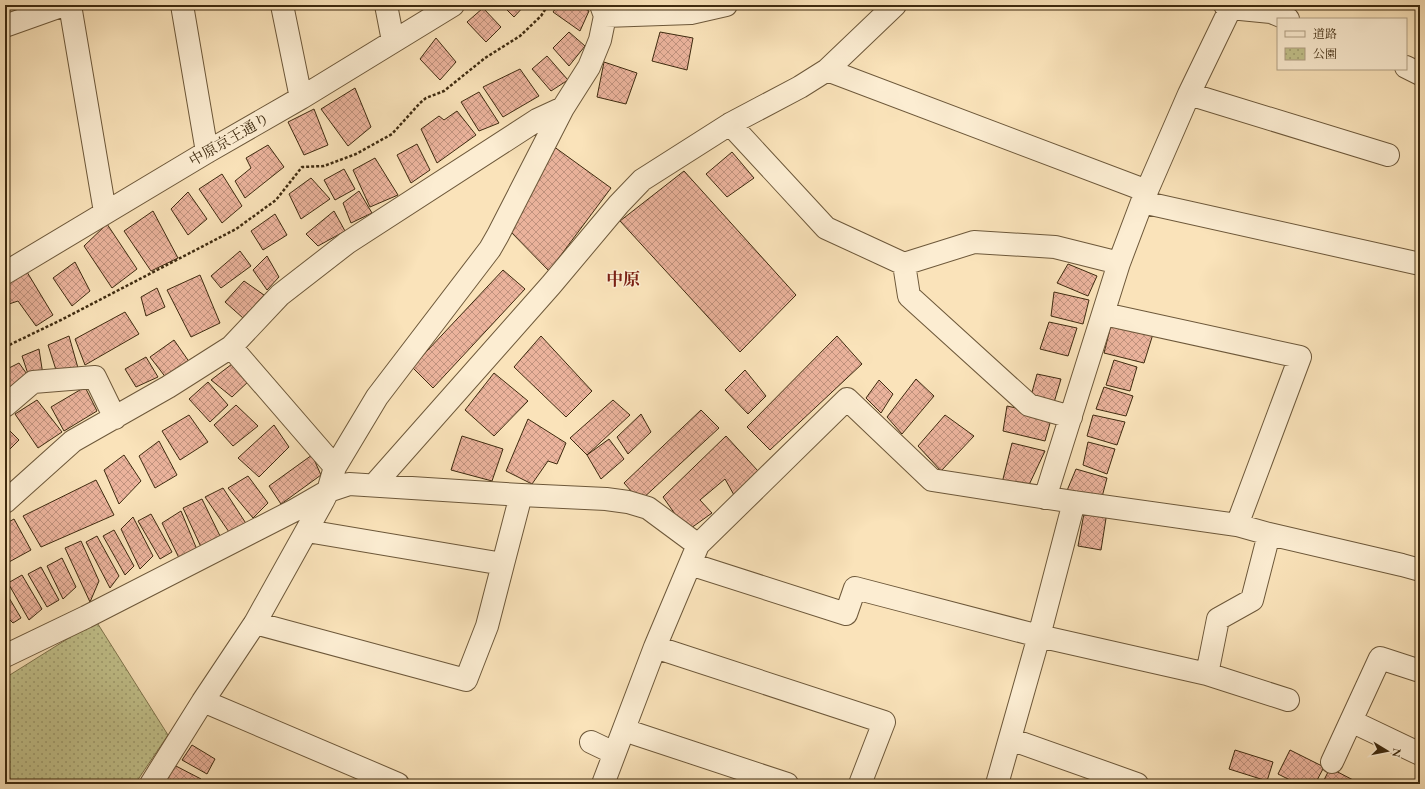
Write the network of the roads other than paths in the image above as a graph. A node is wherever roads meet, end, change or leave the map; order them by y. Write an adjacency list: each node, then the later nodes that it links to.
1 (64, 5): 13 (street)
2 (70, 5): 25 (street)
3 (182, 5): 22 (street)
4 (282, 5): 19 (street)
5 (386, 5): 14 (street)
6 (453, 5): 14 (street, 中原京王通り)
7 (726, 5): 10 (street)
8 (895, 5): 16 (street)
9 (1229, 6): 12 (street); 18 (street)
10 (692, 9): 11 (street)
11 (603, 10): 20 (street)
12 (1286, 18)
13 (5, 26)
14 (393, 41): 19 (street, 中原京王通り)
15 (1407, 68): 17 (street)
16 (828, 70): 21 (street); 24 (street)
17 (1420, 74)
18 (1189, 94): 23 (street); 24 (street)
19 (301, 98): 22 (street, 中原京王通り)
20 (563, 108): 31 (street); 35 (street)
21 (730, 124): 27 (street); 36 (street)
22 (207, 152): 25 (street, 中原京王通り)
23 (1388, 155)
24 (1144, 197): 26 (street); 28 (street)
25 (105, 212): 29 (street, 中原京王通り)
26 (1119, 263): 27 (street); 30 (street)
27 (904, 264): 33 (street)
28 (1420, 264)
29 (5, 273)
30 (1104, 314): 33 (street); 42 (street)
31 (231, 347): 34 (street); 35 (street)
32 (5, 406): 34 (street)
33 (1071, 417): 39 (street)
34 (115, 418): 40 (street)
35 (335, 467): 37 (street)
36 (374, 485): 37 (street); 38 (street)
37 (328, 491): 43 (street); 51 (street)
38 (521, 495): 45 (street); 46 (street)
39 (1045, 498): 41 (street); 45 (street)
40 (5, 502)
41 (1074, 502): 42 (street); 49 (street)
42 (1237, 525): 44 (street)
43 (307, 531): 46 (street); 48 (street)
44 (1269, 534): 47 (street); 53 (street)
45 (694, 554): 49 (street); 50 (street)
46 (503, 564): 48 (street)
47 (1420, 570)
48 (254, 623): 55 (street)
49 (1039, 636): 53 (street); 58 (street)
50 (655, 647): 57 (street); 67 (street)
51 (5, 656)
52 (1420, 671): 56 (street)
53 (1207, 674): 54 (street)
54 (1288, 700)
55 (202, 701): 63 (street); 64 (street)
56 (1351, 721): 61 (street); 62 (street)
57 (624, 730): 60 (street); 66 (street)
58 (1010, 739): 68 (street); 69 (street)
59 (591, 742): 60 (street)
60 (614, 753): 65 (street)
61 (1420, 754)
62 (1332, 762)
63 (151, 784)
64 (398, 784)
65 (603, 784)
66 (787, 784)
67 (860, 784)
68 (997, 784)
69 (1137, 784)

